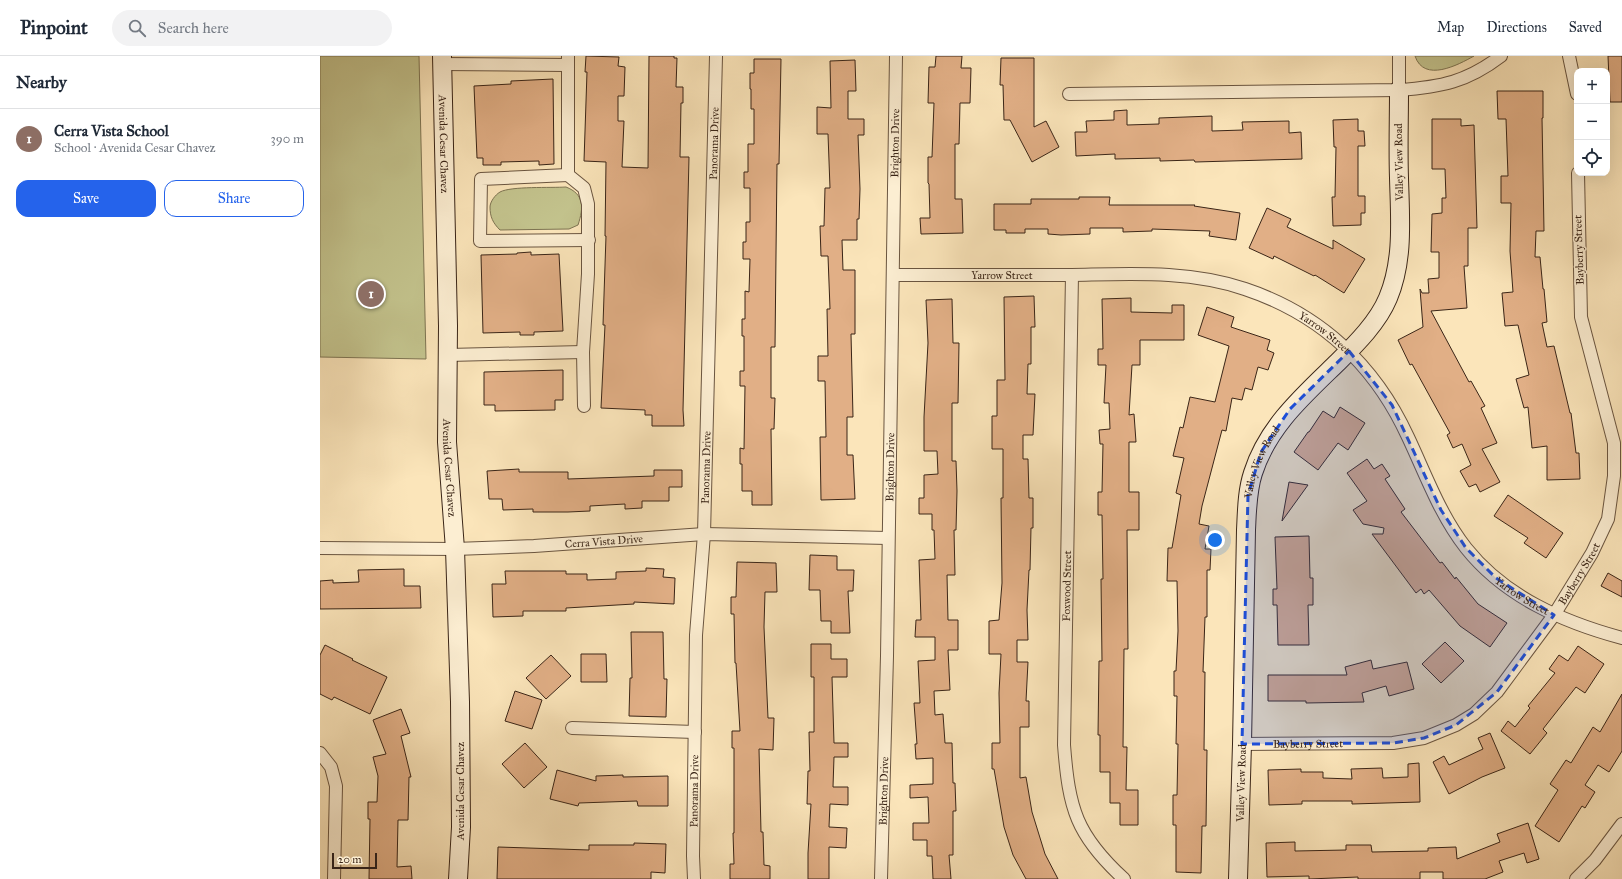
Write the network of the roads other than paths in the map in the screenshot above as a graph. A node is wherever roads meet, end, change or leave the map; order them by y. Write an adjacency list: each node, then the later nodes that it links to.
1 (716, 56): 20 (street, Panorama Drive)
2 (896, 56): 14 (street, Brighton Drive)
3 (1399, 56): 9 (street)
4 (1501, 56): 9 (street)
5 (1569, 56): 8 (street)
6 (442, 60): 7 (street); 18 (street, Avenida Cesar Chavez)
7 (568, 60): 11 (street)
8 (1574, 80)
9 (1399, 90): 10 (street); 16 (street, Valley View Road)
10 (1068, 94)
11 (568, 175): 13 (street); 13 (street)
12 (1578, 176): 24 (street, Bayberry Street)
13 (588, 240): 17 (street)
14 (893, 275): 15 (street, Yarrow Street); 21 (street, Brighton Drive)
15 (1072, 275): 16 (street, Yarrow Street); 35 (street, Foxwood Street)
16 (1349, 351): 24 (street, Yarrow Street); 28 (street, Valley View Road)
17 (583, 352): 18 (street); 19 (street)
18 (448, 355): 23 (street, Avenida Cesar Chavez)
19 (584, 406)
20 (704, 534): 21 (street, Cerra Vista Drive); 23 (street, Cerra Vista Drive); 27 (street, Panorama Drive)
21 (888, 538): 34 (street, Brighton Drive)
22 (320, 548): 23 (street, Cerra Vista Drive)
23 (455, 549): 32 (street, Avenida Cesar Chavez)
24 (1554, 615): 25 (street, Yarrow Street); 28 (street, Bayberry Street)
25 (1622, 638)
26 (572, 728): 27 (street)
27 (695, 732): 33 (street, Panorama Drive)
28 (1242, 744): 36 (street, Valley View Road)
29 (320, 753): 31 (street)
30 (1622, 824): 37 (street)
31 (334, 879)
32 (458, 879)
33 (694, 879)
34 (881, 879)
35 (1124, 879)
36 (1238, 879)
37 (1576, 879)

